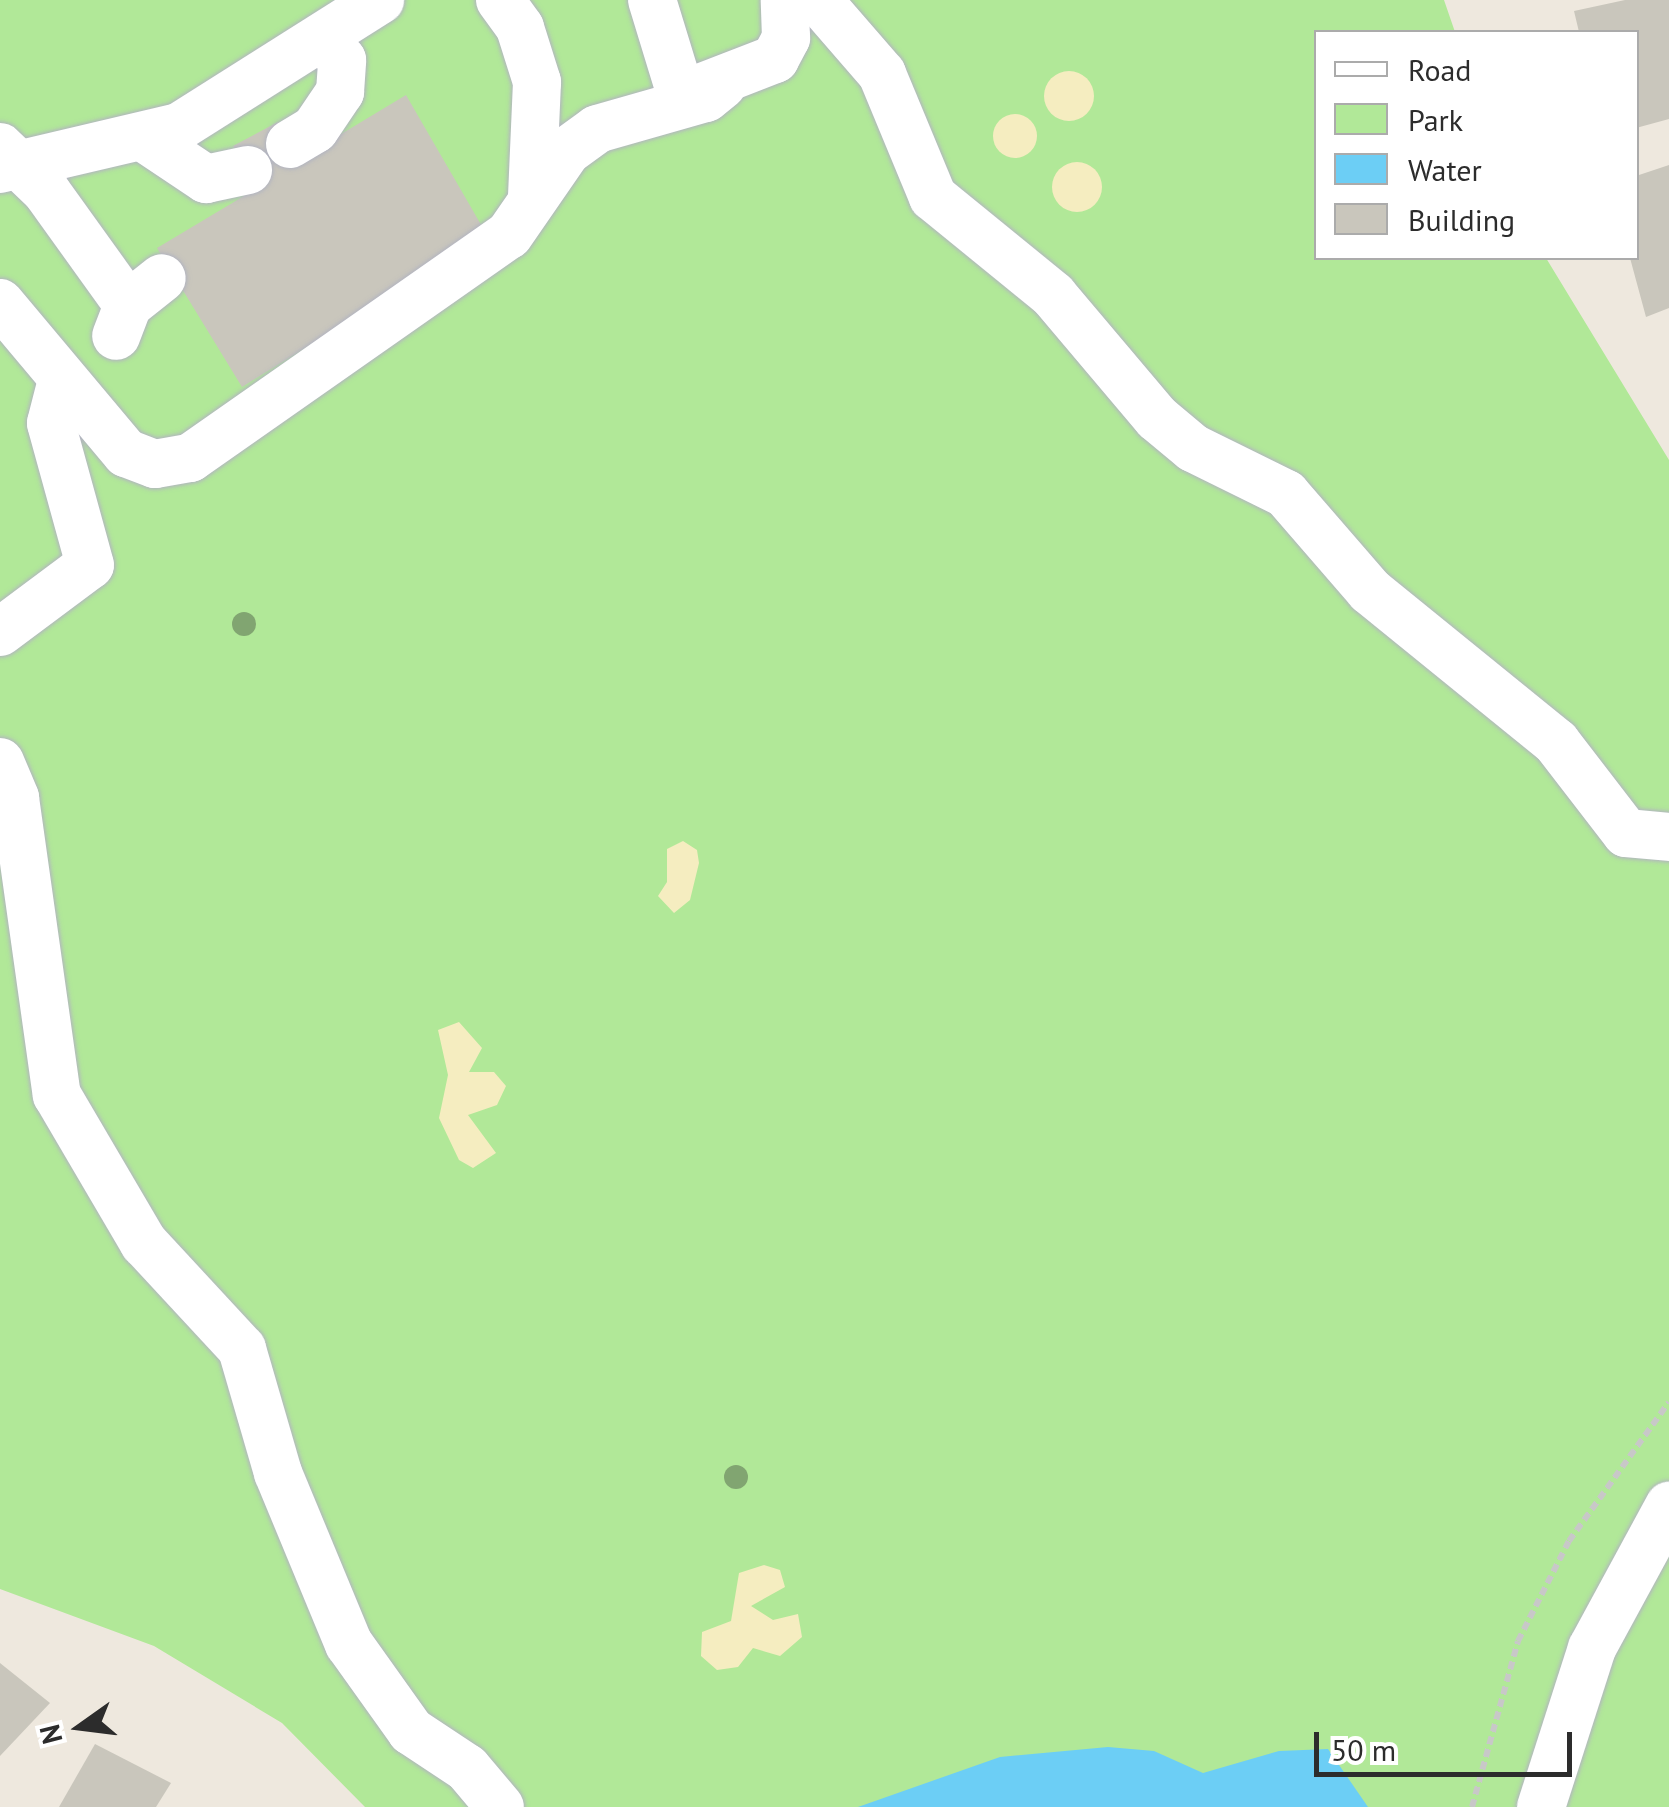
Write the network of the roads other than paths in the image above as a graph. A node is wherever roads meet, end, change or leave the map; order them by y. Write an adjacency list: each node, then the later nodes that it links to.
1 (380, 0): 7 (street)
2 (500, 0): 8 (street)
3 (531, 0): 8 (street)
4 (652, 0): 9 (street)
5 (785, 0): 9 (street)
6 (818, 0): 20 (street)
7 (322, 37): 10 (street); 11 (street)
8 (532, 58): 14 (street)
9 (722, 85): 14 (street)
10 (143, 137): 12 (street); 13 (street)
11 (290, 144)
12 (6, 160): 16 (street)
13 (248, 170)
14 (532, 196): 17 (street)
15 (0, 303): 17 (street)
16 (136, 306)
17 (62, 384): 18 (street)
18 (0, 632)
19 (0, 762): 22 (street)
20 (1669, 837)
21 (1669, 1506): 23 (street)
22 (500, 1807)
23 (1542, 1807)

